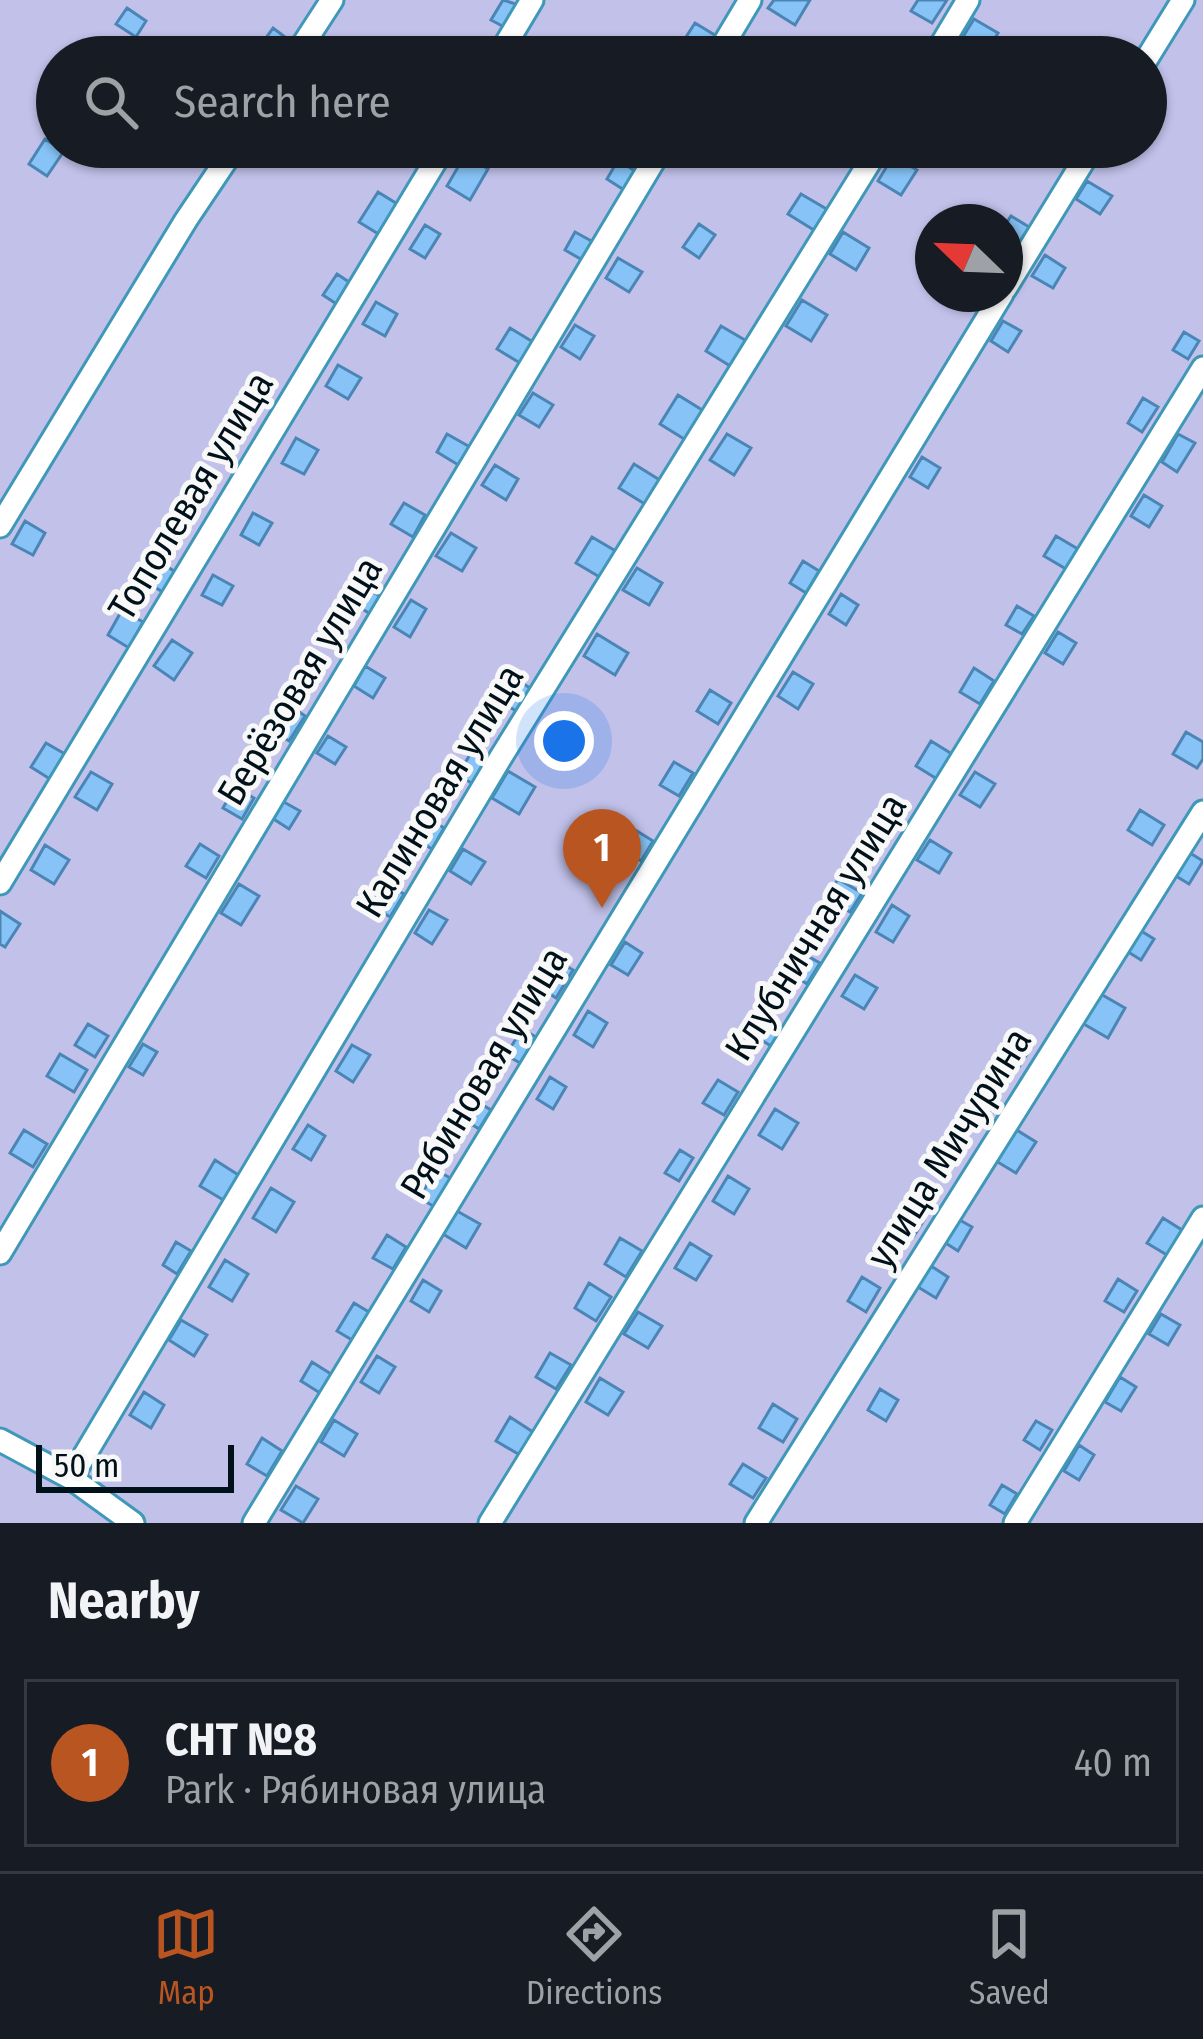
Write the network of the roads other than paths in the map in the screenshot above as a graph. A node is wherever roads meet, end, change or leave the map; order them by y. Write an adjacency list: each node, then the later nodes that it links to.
1 (332, 0): 6 (street)
2 (532, 0): 7 (street)
3 (750, 0): 8 (street)
4 (968, 0): 9 (street)
5 (1183, 0): 10 (street)
6 (309, 36)
7 (511, 36)
8 (729, 36)
9 (947, 36)
10 (1161, 36)
11 (221, 168): 19 (street)
12 (431, 168): 21 (street, Тополевая улица)
13 (649, 168): 23 (street, Берёзовая улица)
14 (866, 168): 25 (street, Калиновая улица)
15 (1079, 168): 16 (street, Рябиновая улица)
16 (1023, 261)
17 (992, 312): 27 (street, Рябиновая улица)
18 (1203, 368): 28 (street, Клубничная улица)
19 (0, 526)
20 (1203, 812): 29 (street, улица Мичурина)
21 (0, 883)
22 (1203, 1218): 30 (street)
23 (0, 1253)
24 (0, 1440): 25 (street)
25 (71, 1478): 26 (street)
26 (134, 1523)
27 (254, 1523)
28 (490, 1523)
29 (756, 1523)
30 (1015, 1523)

